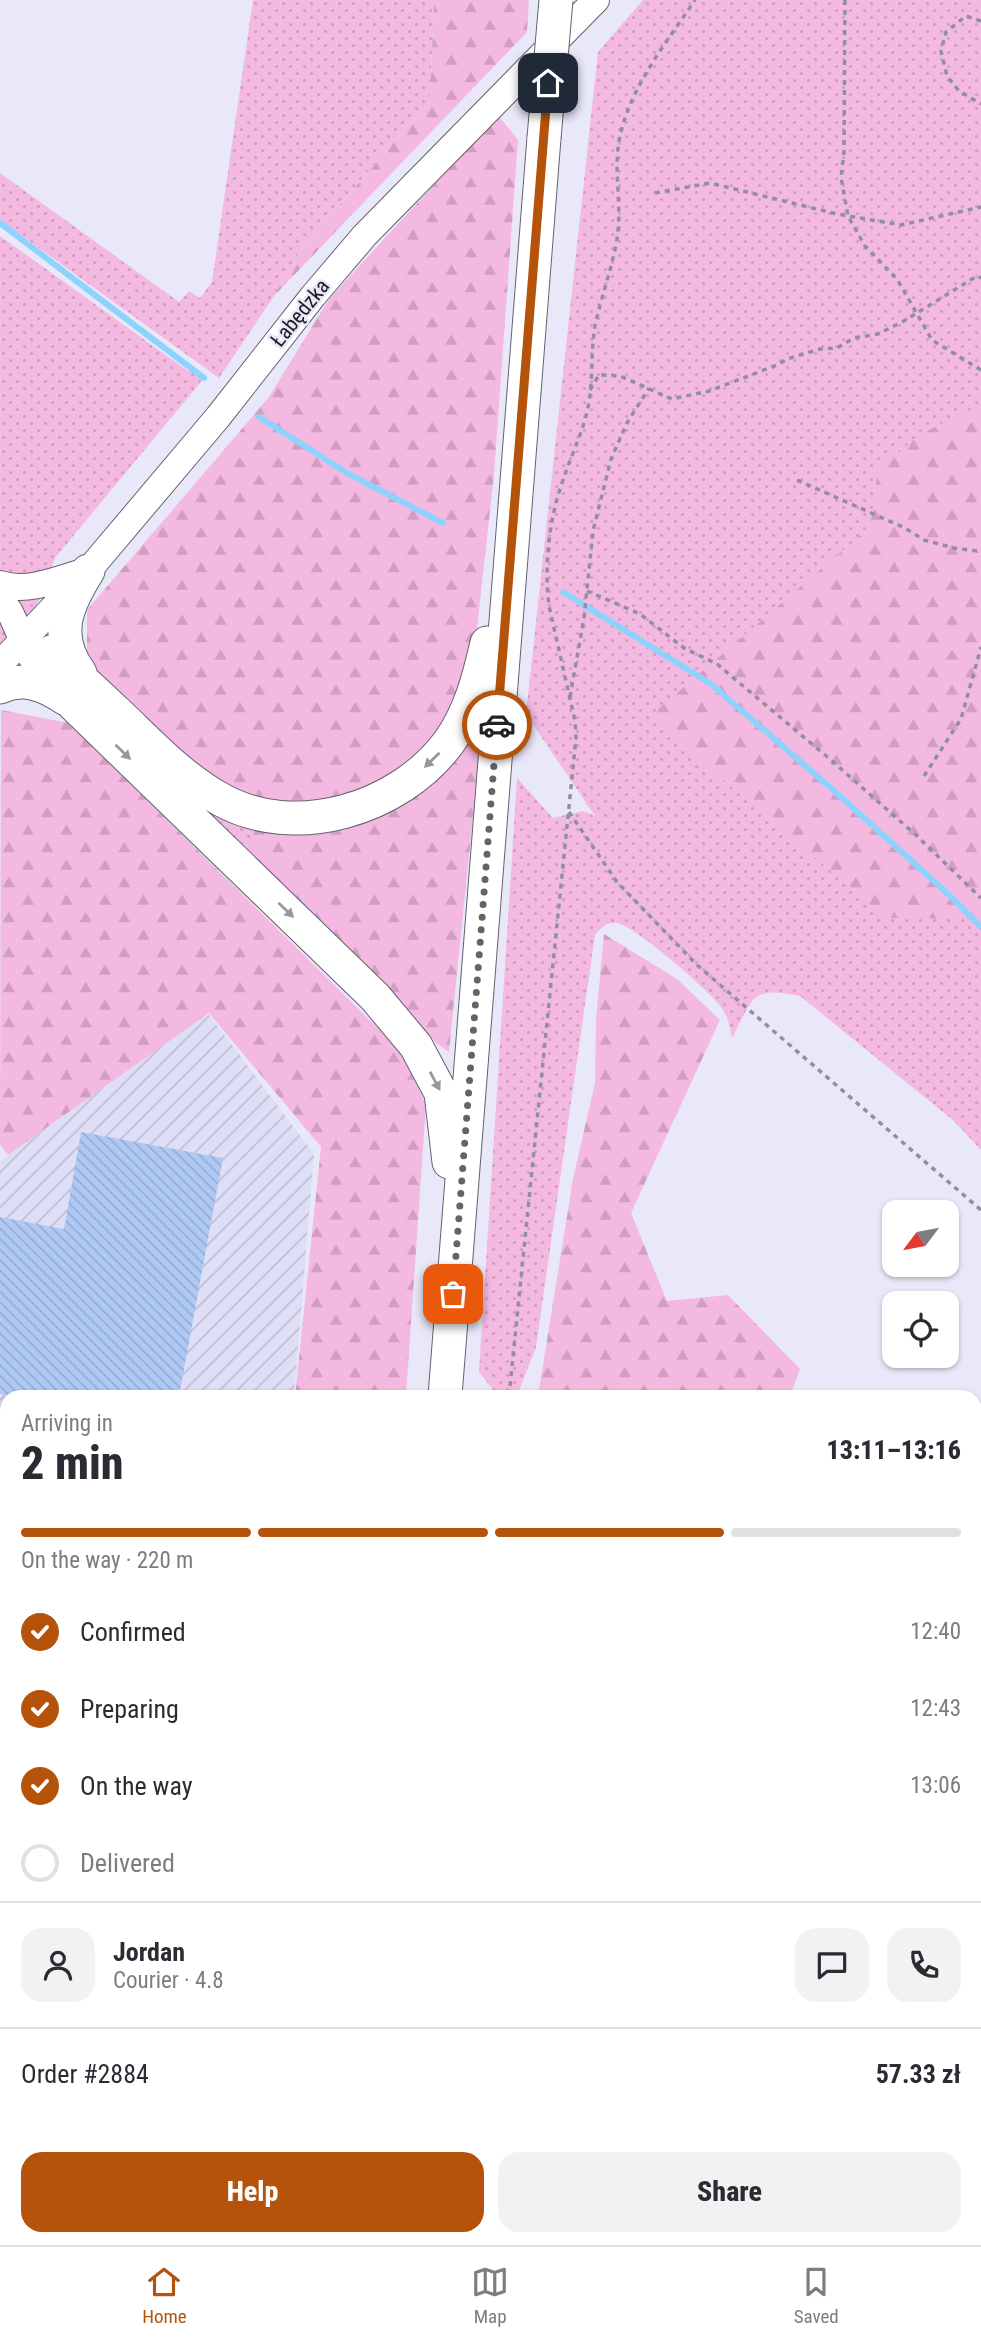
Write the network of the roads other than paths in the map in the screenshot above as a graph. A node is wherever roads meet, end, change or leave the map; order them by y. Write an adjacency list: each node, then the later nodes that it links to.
1 (556, 0): 3 (main road, bridge)
2 (596, 0): 4 (street, Łabędzka)
3 (511, 538): 9 (main road, one-way to 9); 10 (main road)
4 (88, 571): 5 (street); 7 (street, Łabędzka); 9 (main road)
5 (0, 584)
6 (0, 599): 7 (street)
7 (8, 642): 9 (main road)
8 (0, 687): 9 (main road)
9 (82, 695): 10 (main road, one-way to 10)
10 (457, 1243): 11 (main road)
11 (445, 1390)

